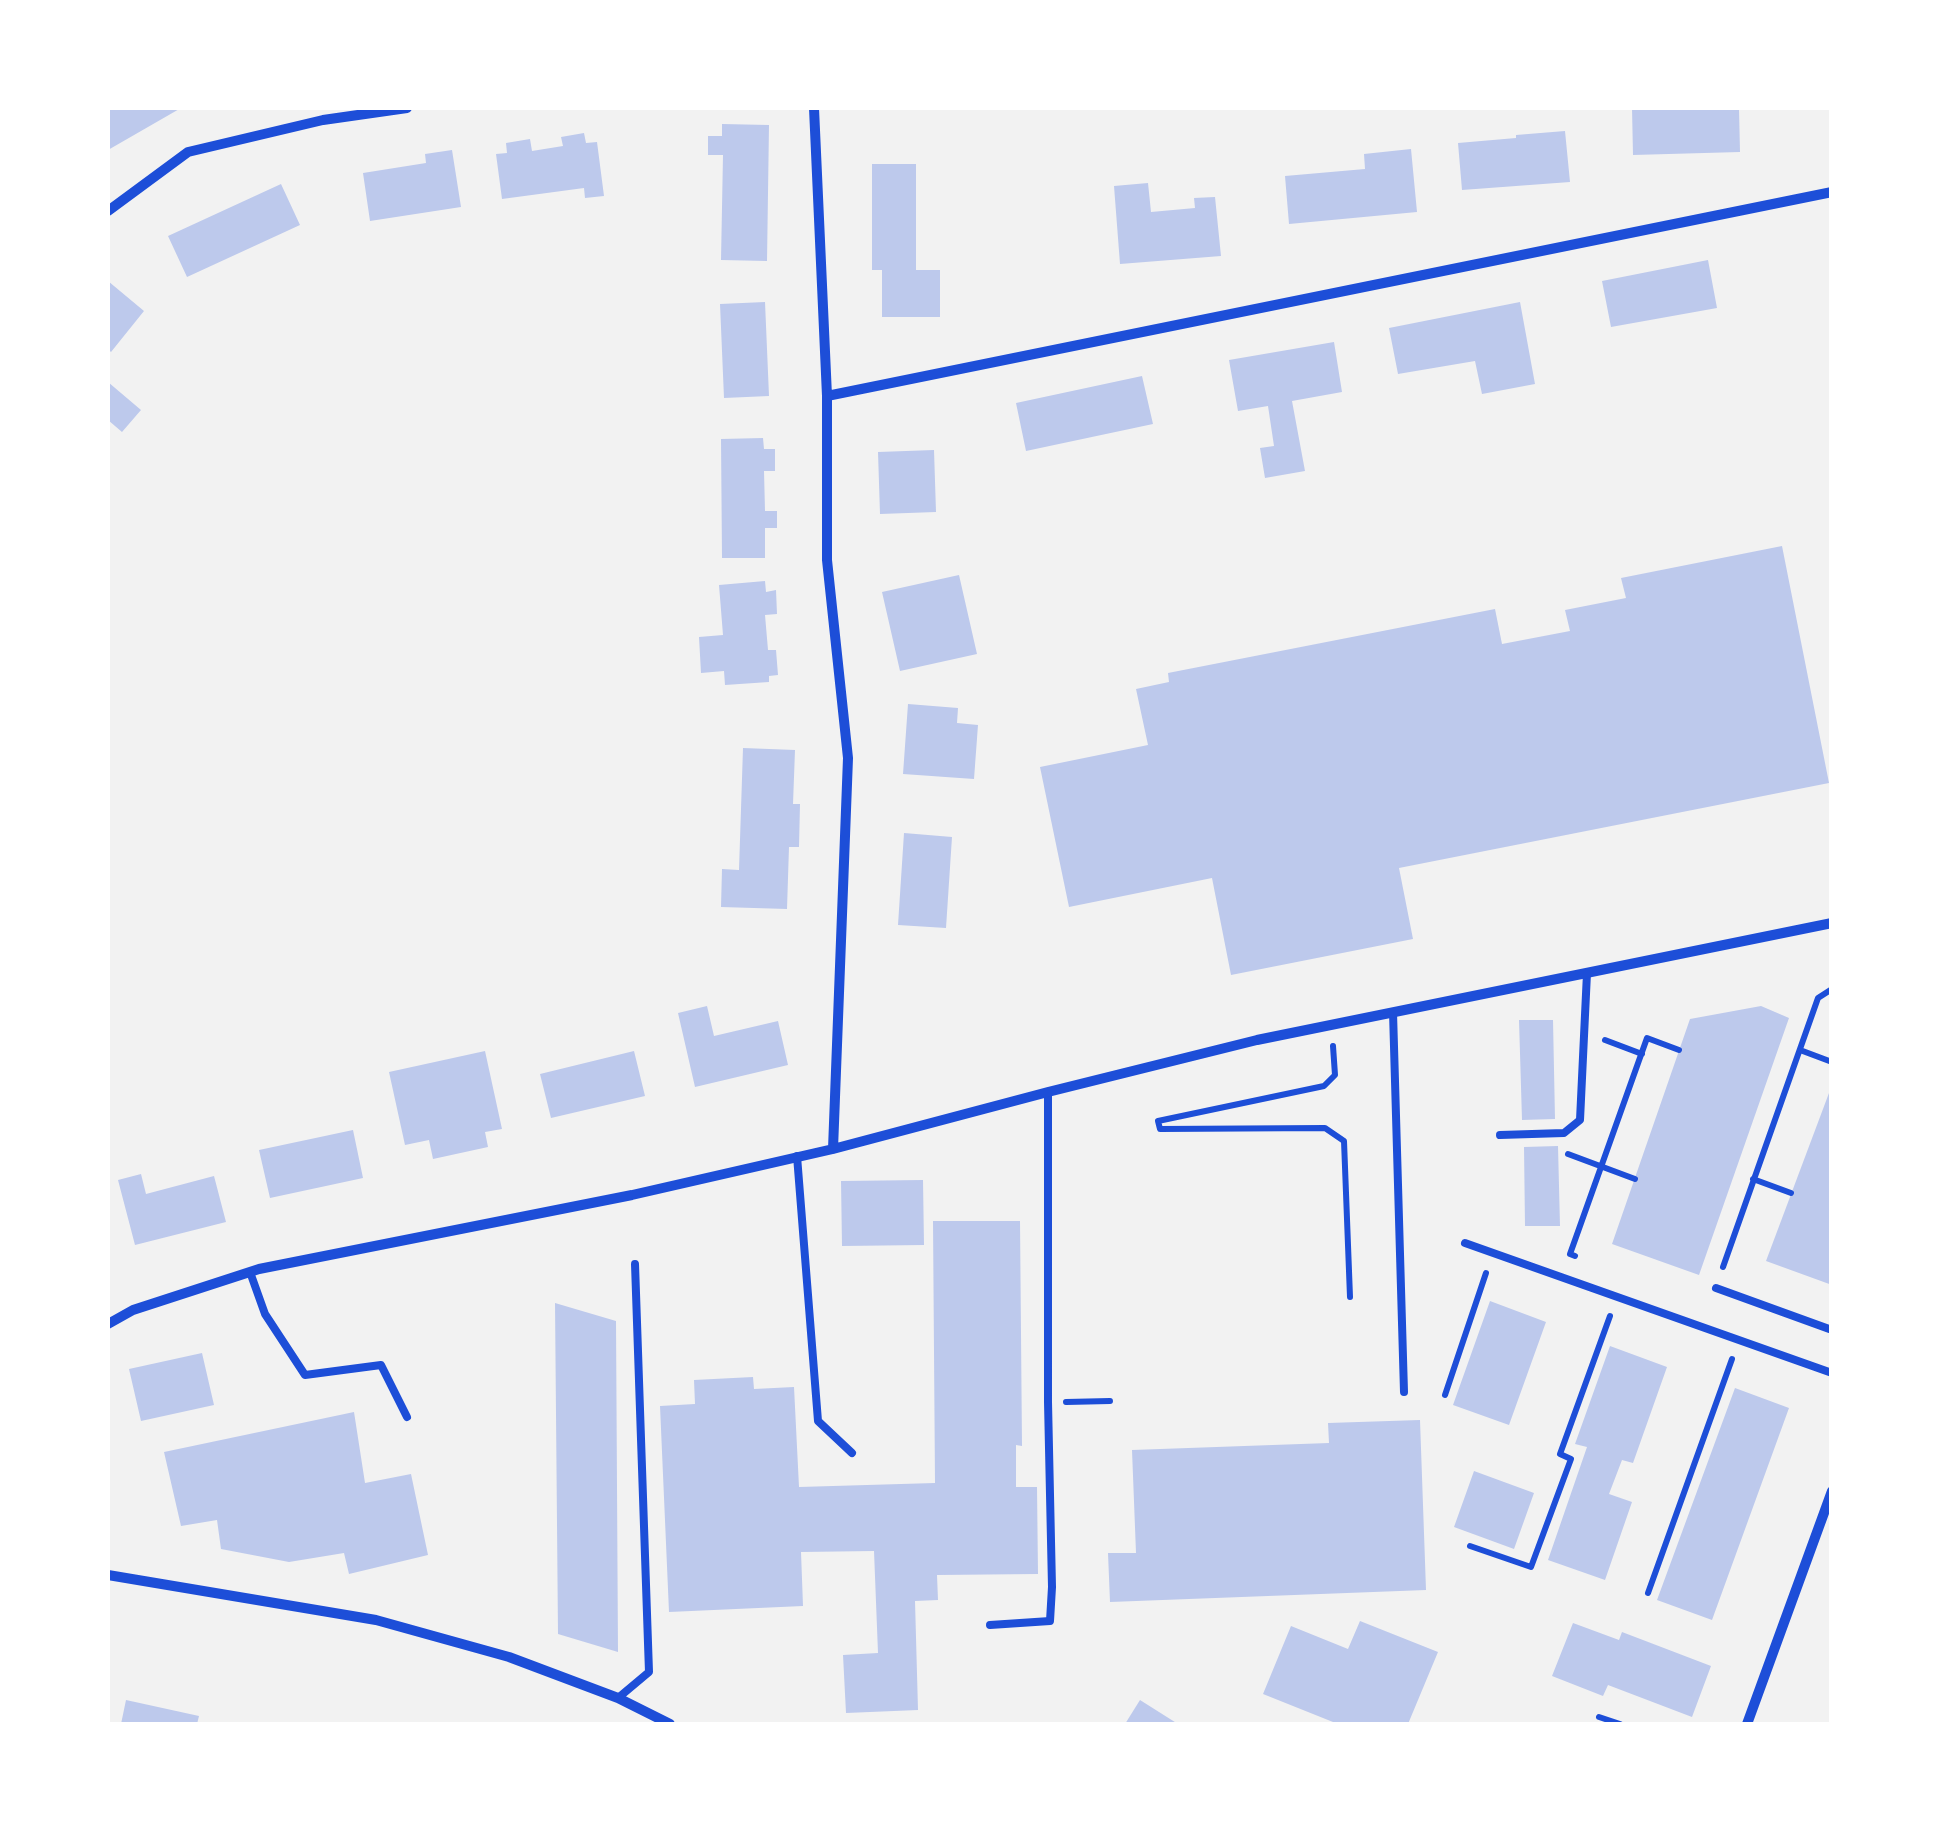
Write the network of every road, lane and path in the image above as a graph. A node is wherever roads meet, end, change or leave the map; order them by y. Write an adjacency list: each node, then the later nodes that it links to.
1 (407, 108): 4 (street)
2 (814, 108): 5 (street)
3 (1832, 192): 5 (street)
4 (108, 211)
5 (827, 396): 19 (street)
6 (1832, 923): 7 (street)
7 (1587, 972): 9 (street); 17 (lane)
8 (1832, 989): 13 (path)
9 (1393, 1012): 10 (street); 37 (lane)
10 (1331, 1025): 16 (street); 31 (path)
11 (1618, 1045): 14 (path)
12 (1679, 1050): 14 (path)
13 (1800, 1050): 15 (path); 23 (path)
14 (1642, 1054): 21 (path)
15 (1832, 1062)
16 (1048, 1092): 19 (street); 39 (lane)
17 (1564, 1134): 18 (lane); 21 (path)
18 (1500, 1135)
19 (833, 1150): 20 (street)
20 (797, 1156): 29 (street); 42 (lane)
21 (1601, 1168): 22 (path); 27 (path)
22 (1635, 1179)
23 (1754, 1179): 24 (path); 30 (path)
24 (1791, 1193)
25 (1464, 1242): 26 (lane)
26 (1493, 1252): 32 (lane); 38 (path)
27 (1587, 1260)
28 (634, 1264): 48 (lane)
29 (250, 1272): 33 (street); 41 (lane)
30 (1716, 1288): 34 (lane)
31 (1350, 1297)
32 (1617, 1297): 35 (lane); 44 (path)
33 (108, 1324)
34 (1832, 1330)
35 (1739, 1340): 36 (lane); 46 (path)
36 (1832, 1373)
37 (1404, 1392)
38 (1444, 1394)
39 (1048, 1402): 40 (path); 47 (lane)
40 (1110, 1402)
41 (406, 1418)
42 (852, 1453)
43 (1832, 1491): 52 (street)
44 (1470, 1546)
45 (108, 1575): 48 (street)
46 (1648, 1593)
47 (990, 1625)
48 (618, 1698): 50 (street)
49 (1600, 1717): 51 (path)
50 (670, 1724)
51 (1620, 1724)
52 (1747, 1724)

